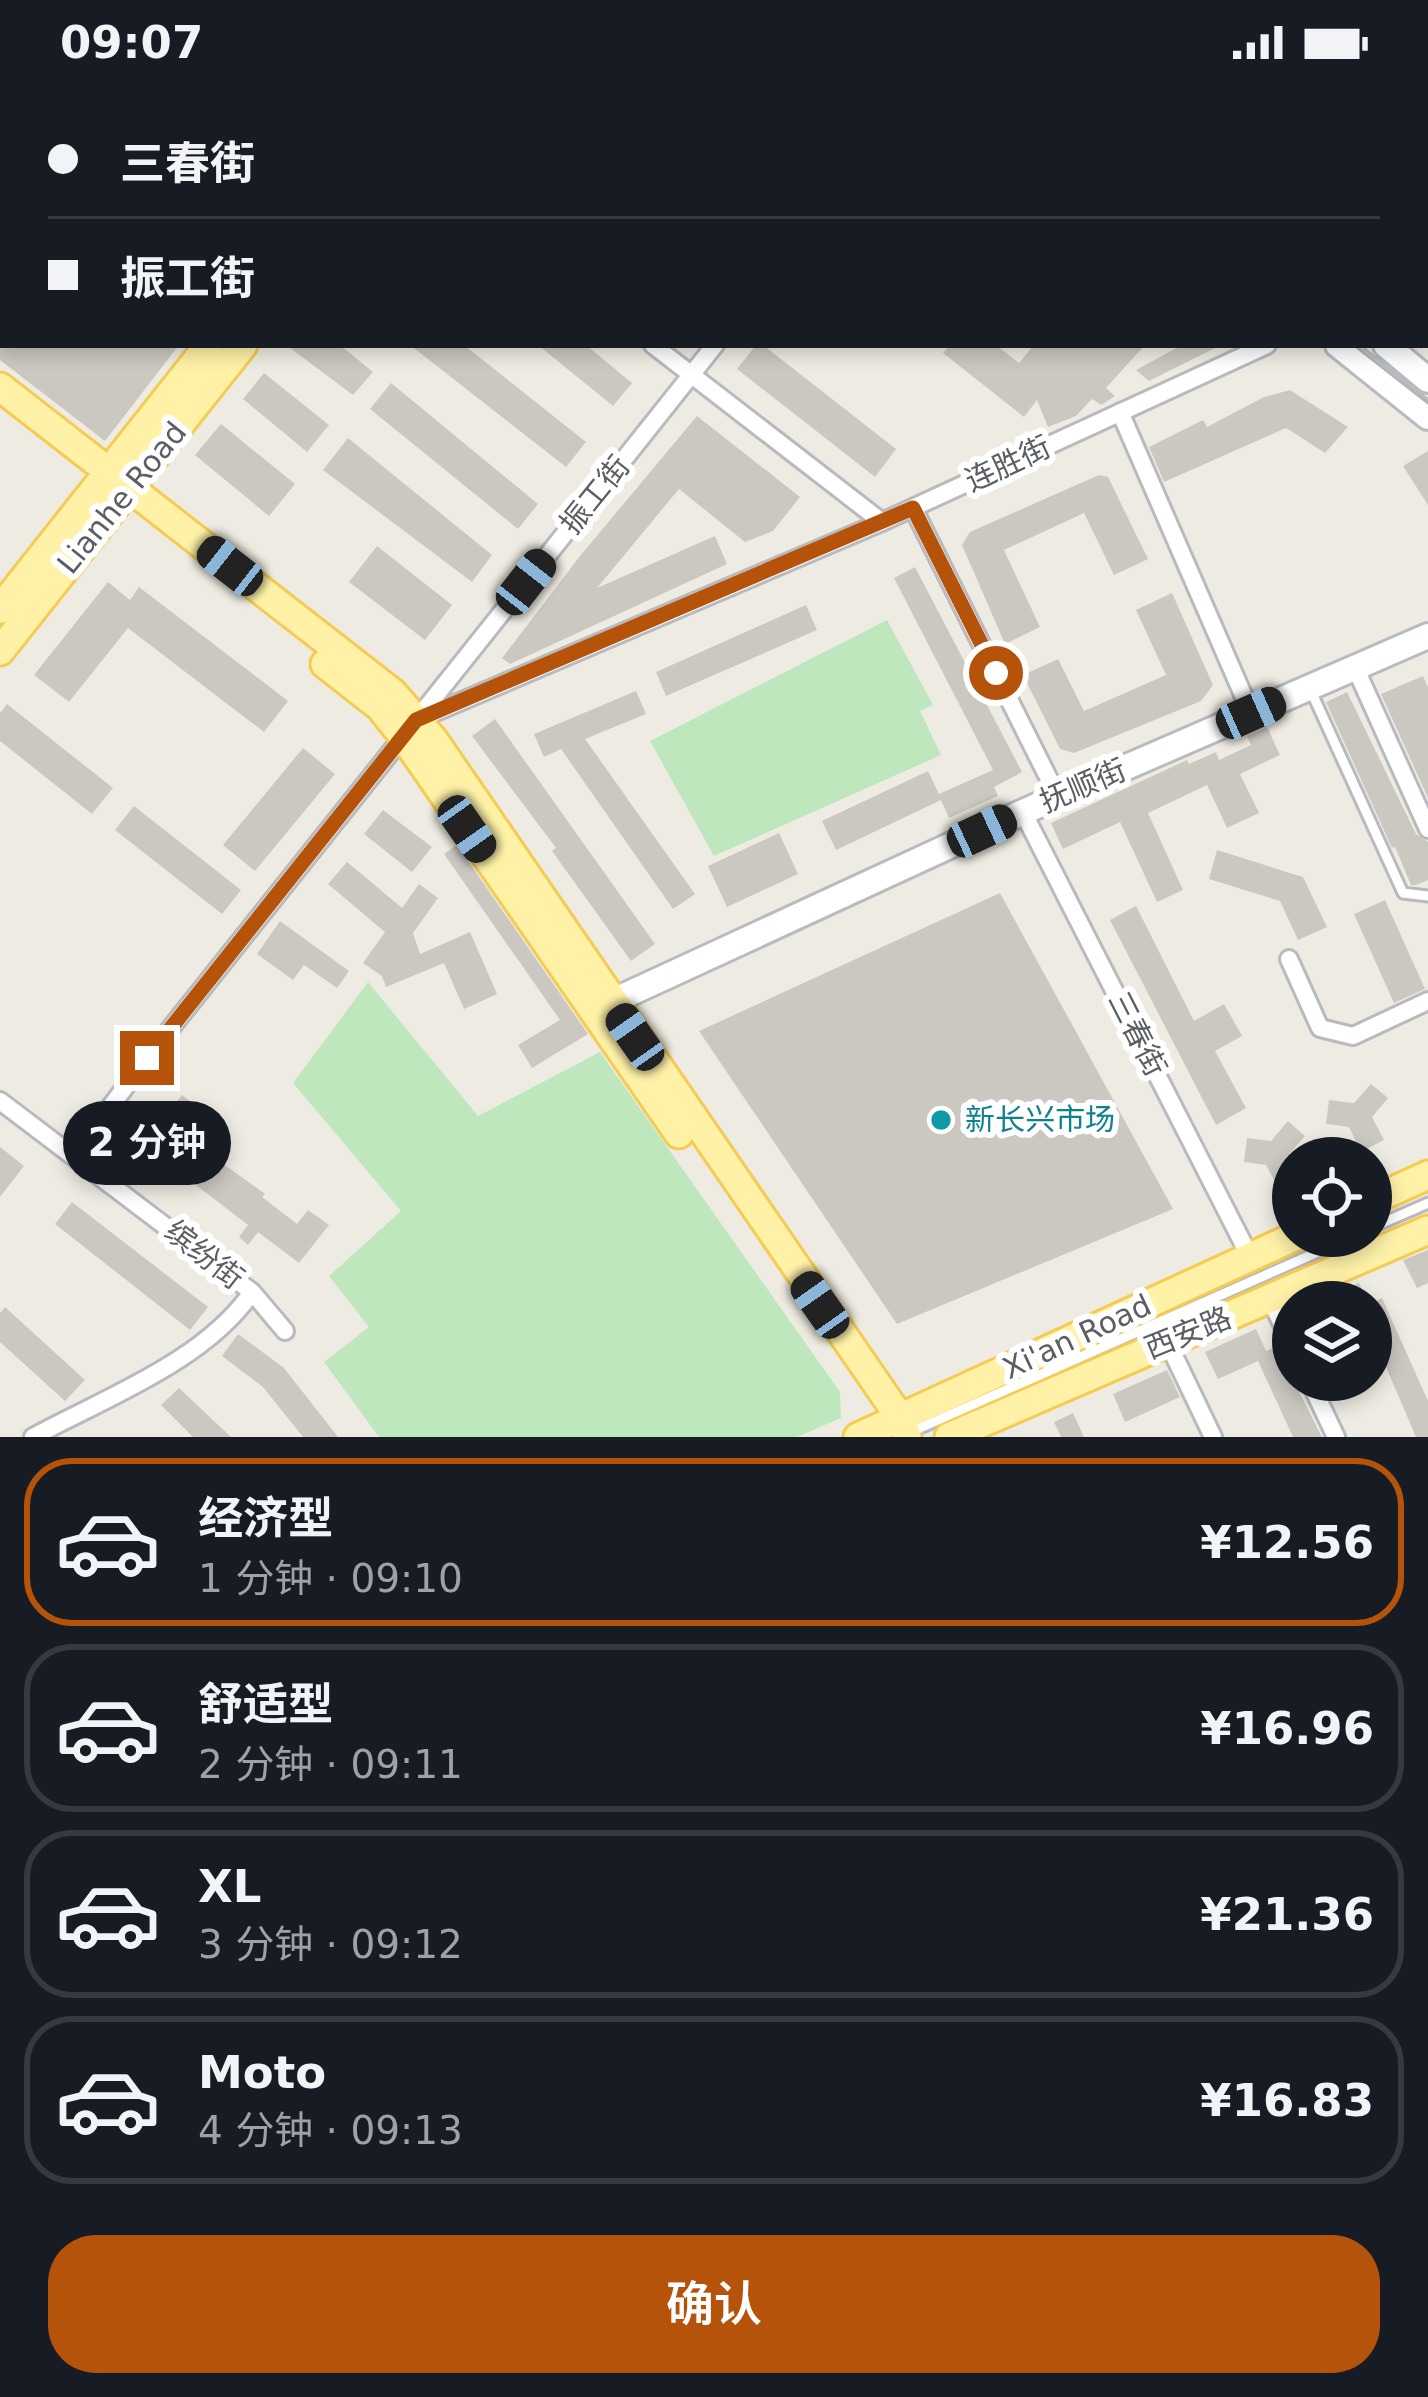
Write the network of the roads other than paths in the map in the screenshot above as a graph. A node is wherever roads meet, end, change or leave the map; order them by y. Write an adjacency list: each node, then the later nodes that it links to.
1 (207, 348): 14 (main road, Lianhe Road)
2 (240, 348): 14 (main road, Lianhe Road)
3 (657, 348): 8 (street)
4 (713, 348): 8 (street, 振工街)
5 (1260, 348): 12 (street, 连胜街)
6 (1342, 348): 13 (street)
7 (1390, 348): 9 (street)
8 (692, 375): 16 (street); 23 (street, 振工街)
9 (1428, 380)
10 (0, 387): 14 (main road)
11 (0, 410): 14 (main road)
12 (1120, 412): 15 (street, 连胜街); 22 (street)
13 (1428, 417)
14 (114, 487): 17 (main road, Lianhe Road); 19 (main road, Lianhe Road); 23 (main road)
15 (913, 508): 16 (street, 连胜街); 24 (street)
16 (882, 522): 23 (street, 连胜街)
17 (0, 609)
18 (1428, 636): 20 (street, 抚顺街)
19 (0, 651)
20 (1355, 668): 21 (street, 抚顺街); 26 (street)
21 (1310, 687): 22 (street, 抚顺街); 27 (lane)
22 (1251, 713): 24 (street, 抚顺街)
23 (409, 728): 30 (main road); 32 (street, 振工街); 47 (main road)
24 (1058, 797): 25 (street, 抚顺街)
25 (1023, 812): 30 (street, 抚顺街); 39 (street, 三春街)
26 (1428, 829)
27 (1428, 896)
28 (1289, 959): 29 (street)
29 (1428, 1001)
30 (611, 1002): 47 (main road)
31 (0, 1101): 32 (street, 缤纷街)
32 (74, 1154): 41 (street, 缤纷街)
33 (1428, 1175): 34 (main road)
34 (1392, 1192)
35 (1428, 1203): 36 (lane)
36 (1392, 1219)
37 (1428, 1230): 42 (main road, 西安路)
38 (1272, 1247): 39 (main road, Xi'an Road)
39 (1250, 1257): 47 (main road, Xi'an Road)
40 (1305, 1257): 47 (lane)
41 (252, 1292): 44 (street, 缤纷街); 48 (street)
42 (1270, 1300): 43 (street); 45 (main road, 西安路)
43 (1272, 1304)
44 (285, 1330)
45 (1166, 1341): 49 (main road, 西安路); 50 (street)
46 (1319, 1401): 51 (street)
47 (893, 1432)
48 (33, 1437)
49 (949, 1437)
50 (1213, 1437)
51 (1336, 1437)

